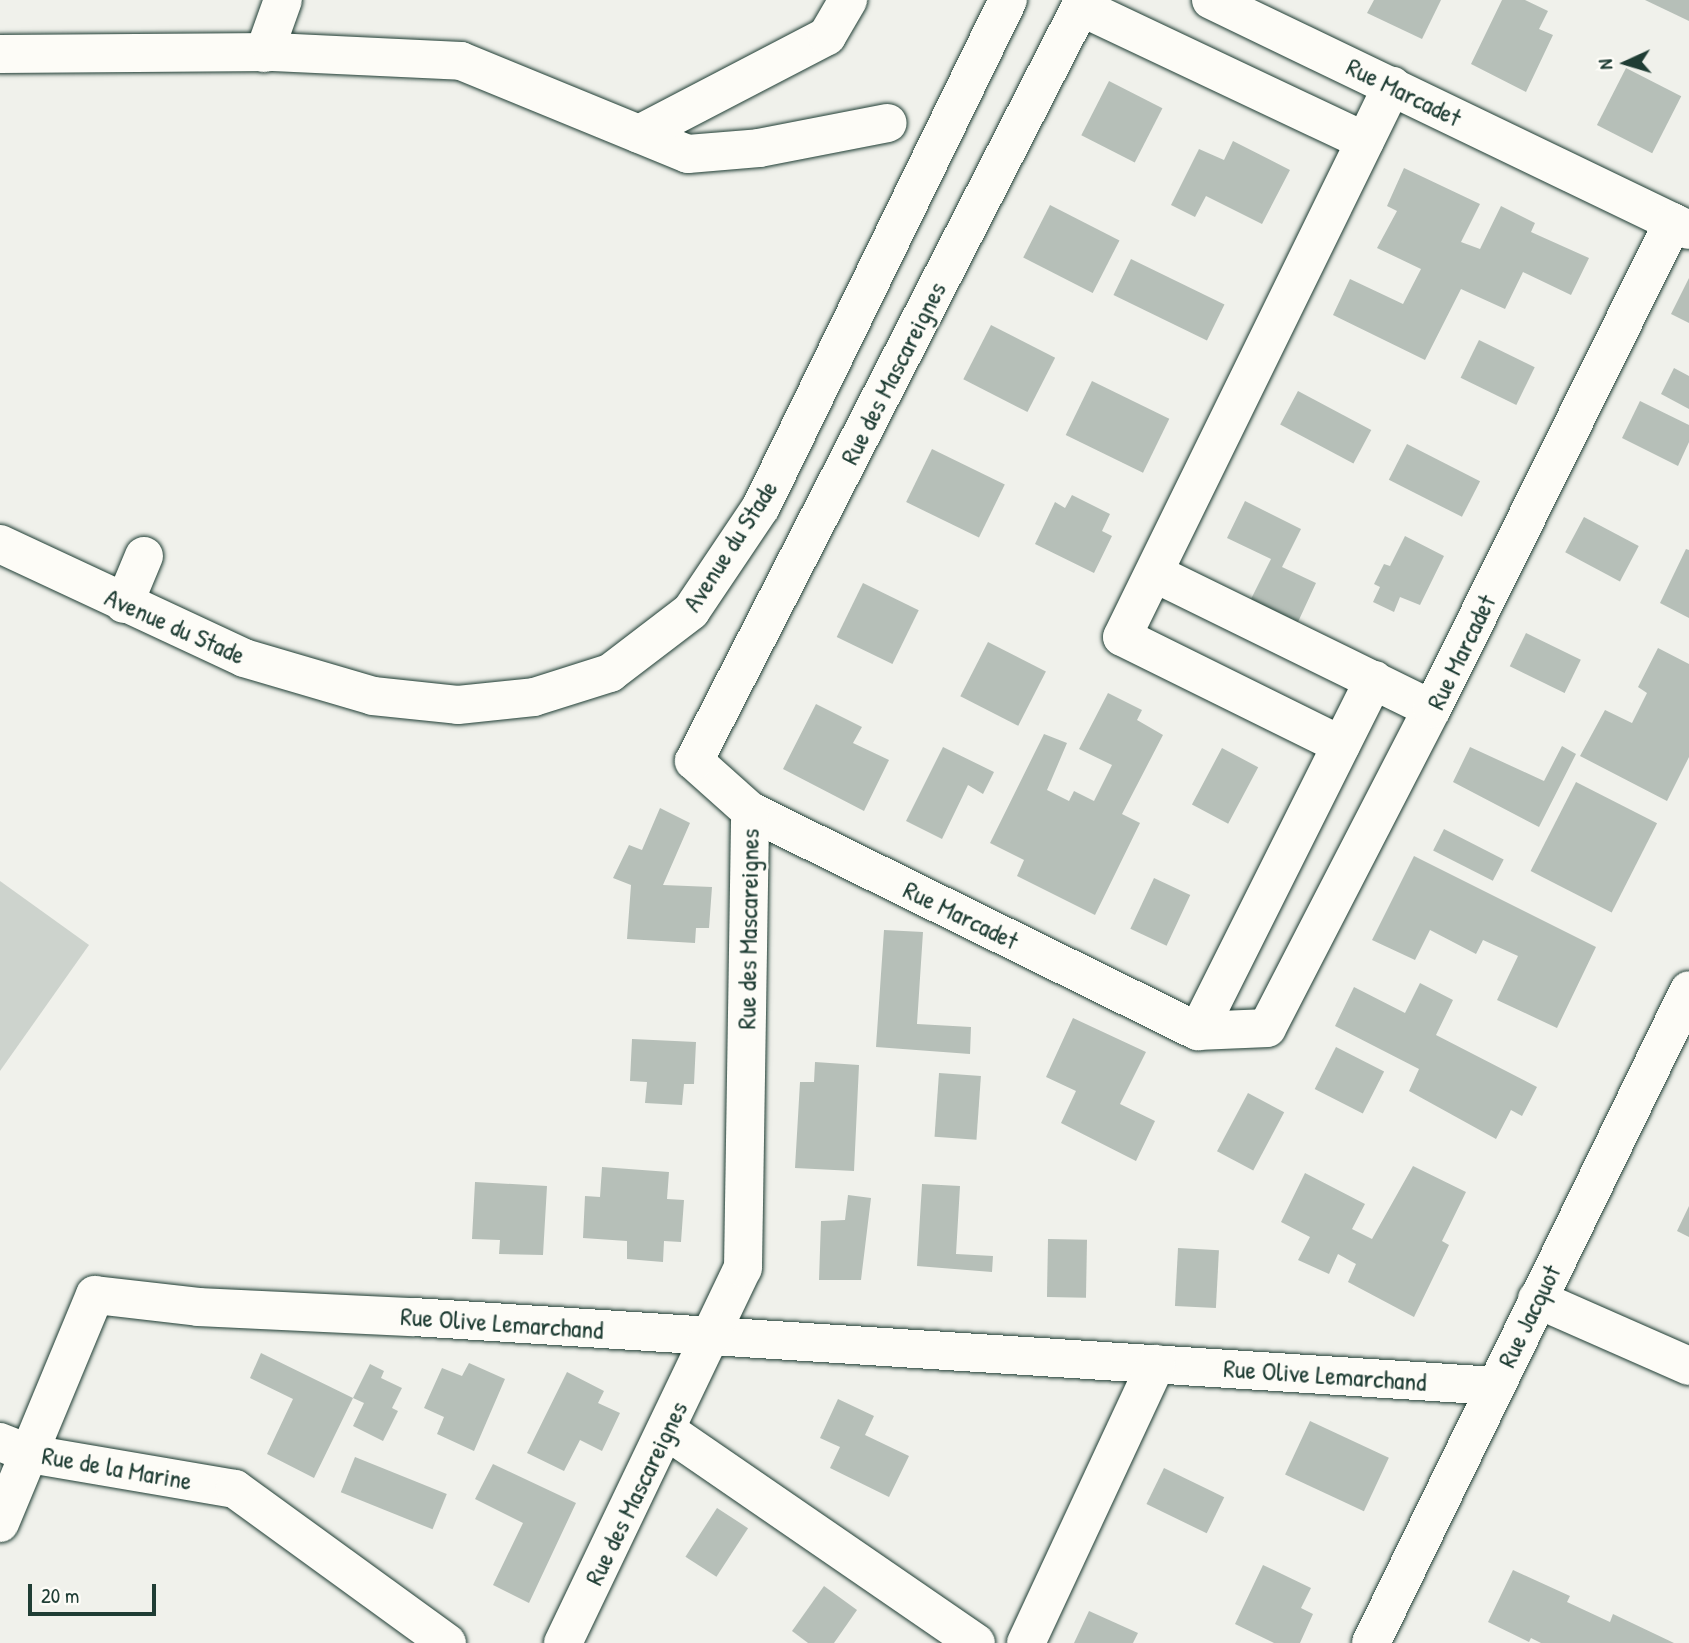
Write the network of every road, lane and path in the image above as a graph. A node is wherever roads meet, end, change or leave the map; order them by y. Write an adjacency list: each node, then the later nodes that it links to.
1 (283, 0): 6 (street)
2 (848, 0): 10 (street)
3 (1008, 0): 16 (street, Avenue du Stade)
4 (1211, 0): 8 (street, Rue Marcadet)
5 (1082, 4): 11 (street); 20 (street, Rue des Mascareignes)
6 (264, 52): 7 (street); 10 (street)
7 (0, 54)
8 (1392, 86): 11 (street); 12 (street, Rue Marcadet)
9 (888, 123): 10 (street)
10 (639, 134)
11 (1365, 141): 15 (street)
12 (1681, 226): 18 (street, Rue Marcadet)
13 (0, 544): 16 (street, Avenue du Stade)
14 (144, 556): 16 (street)
15 (1154, 573): 17 (street); 19 (street)
16 (124, 604)
17 (1374, 680): 18 (street); 19 (street)
18 (1432, 709): 22 (street, Rue Marcadet)
19 (1341, 745): 22 (street)
20 (750, 811): 22 (street, Rue Marcadet); 24 (street, Rue des Mascareignes)
21 (1689, 990): 23 (street, Rue Jacquot)
22 (1198, 1031)
23 (1537, 1299): 26 (street); 27 (street, Rue Jacquot)
24 (710, 1337): 25 (street, Rue Olive Lemarchand); 28 (street, Rue des Mascareignes); 29 (street, Rue Olive Lemarchand)
25 (1156, 1364): 27 (street, Rue Olive Lemarchand); 34 (street)
26 (1689, 1366)
27 (1494, 1386): 35 (street, Rue Jacquot)
28 (666, 1430): 32 (street, Rue des Mascareignes); 33 (street)
29 (15, 1448): 30 (street, Rue Olive Lemarchand); 31 (street, Rue de la Marine)
30 (0, 1523)
31 (447, 1643)
32 (564, 1643)
33 (976, 1643)
34 (1026, 1643)
35 (1371, 1643)

